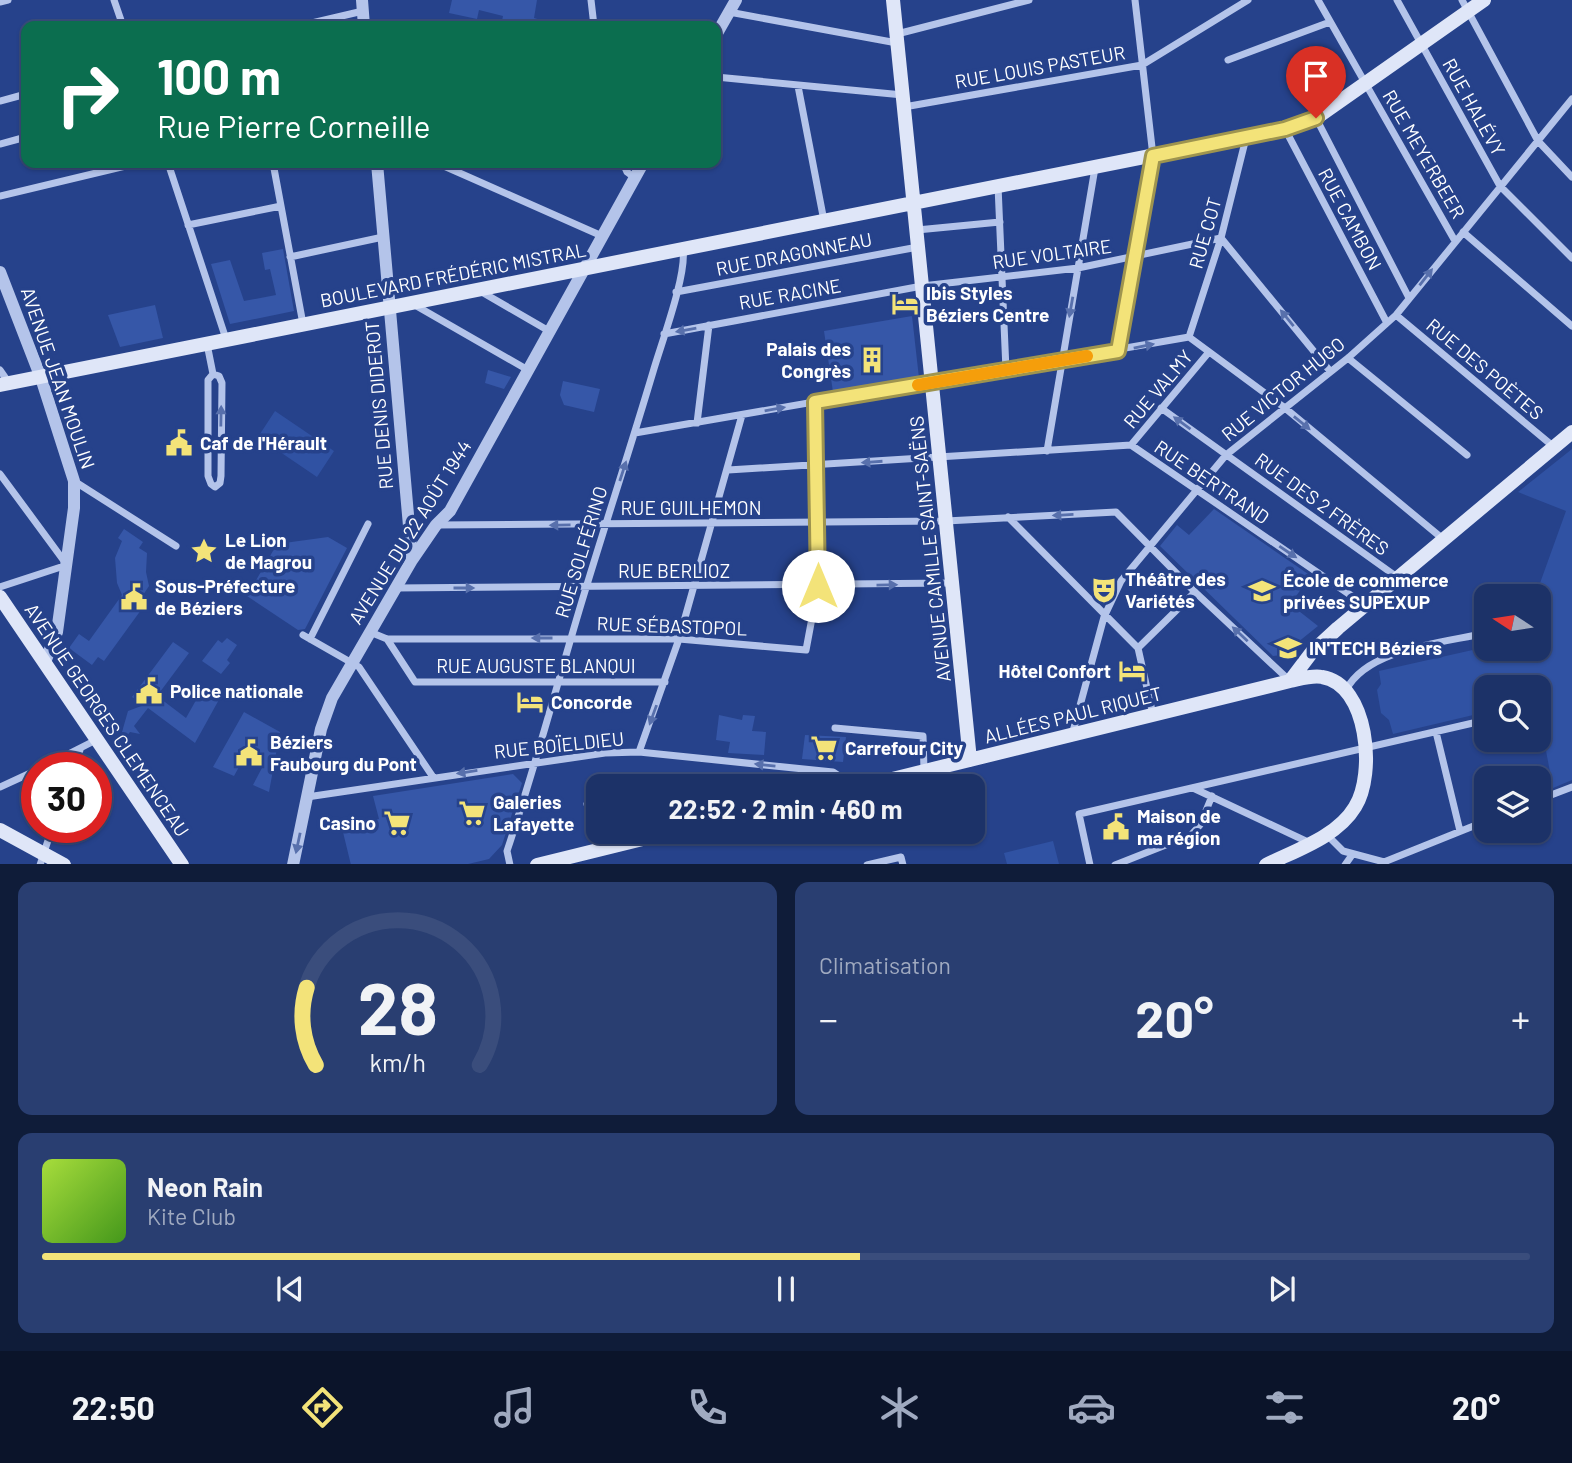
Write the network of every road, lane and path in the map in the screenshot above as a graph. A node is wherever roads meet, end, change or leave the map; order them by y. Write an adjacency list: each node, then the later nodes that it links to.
1 (8, 0): 11 (street)
2 (114, 0): 15 (street)
3 (591, 0): 17 (street)
4 (893, 0): 20 (main road, AVENUE CAMILLE SAINT-SAËNS)
5 (1029, 0): 20 (street)
6 (1135, 0): 23 (street)
7 (1248, 0): 23 (street, RUE LOUIS PASTEUR)
8 (1318, 0): 18 (street, RUE MEYERBEER)
9 (1397, 0): 21 (street, RUE HALÉVY)
10 (1484, 0): 14 (main road, BOULEVARD FRÉDÉRIC MISTRAL)
11 (0, 2)
12 (362, 5): 16 (street)
13 (732, 6): 19 (street); 20 (street)
14 (1465, 6): 21 (main road, BOULEVARD FRÉDÉRIC MISTRAL); 35 (street)
15 (121, 21)
16 (314, 21)
17 (593, 21)
18 (1330, 22): 22 (street); 25 (street, RUE MEYERBEER)
19 (721, 26)
20 (897, 39): 30 (main road, AVENUE CAMILLE SAINT-SAËNS)
21 (1421, 44): 25 (main road, BOULEVARD FRÉDÉRIC MISTRAL); 49 (street, RUE HALÉVY)
22 (1228, 60)
23 (1142, 65): 30 (street, RUE LOUIS PASTEUR); 37 (street)
24 (721, 78): 26 (street, RUE LOUIS PASTEUR)
25 (1365, 83): 31 (main road, BOULEVARD FRÉDÉRIC MISTRAL); 61 (street, RUE MEYERBEER)
26 (798, 86): 30 (street, RUE LOUIS PASTEUR); 53 (street)
27 (21, 95): 29 (street)
28 (1572, 99): 35 (street, RUE VICTOR HUGO)
29 (0, 101)
30 (903, 101): 51 (main road, AVENUE CAMILLE SAINT-SAËNS)
31 (1316, 118): 32 (main road, BOULEVARD FRÉDÉRIC MISTRAL); 75 (street)
32 (1285, 129): 33 (main road, BOULEVARD FRÉDÉRIC MISTRAL); 79 (street, RUE CAMBON)
33 (1246, 137): 37 (main road, BOULEVARD FRÉDÉRIC MISTRAL); 60 (street, RUE COT)
34 (21, 138): 36 (street)
35 (1538, 141): 46 (street); 49 (street, RUE VICTOR HUGO)
36 (0, 144)
37 (1153, 156): 38 (main road, BOULEVARD FRÉDÉRIC MISTRAL); 65 (street)
38 (1095, 167): 48 (main road, BOULEVARD FRÉDÉRIC MISTRAL); 68 (street)
39 (117, 168): 50 (street)
40 (170, 168): 55 (street)
41 (274, 168): 52 (street)
42 (377, 168): 59 (street, RUE DENIS DIDEROT)
43 (448, 168): 58 (street)
44 (626, 168): 47 (street)
45 (640, 168): 47 (street, AVENUE DU 22 AOÛT 1944)
46 (1572, 177)
47 (635, 178): 58 (street, AVENUE DU 22 AOÛT 1944)
48 (999, 186): 51 (main road, BOULEVARD FRÉDÉRIC MISTRAL); 54 (street)
49 (1500, 186): 57 (street, RUE VICTOR HUGO); 66 (street, RUE HALÉVY)
50 (0, 196)
51 (914, 203): 53 (main road, BOULEVARD FRÉDÉRIC MISTRAL); 56 (main road, AVENUE CAMILLE SAINT-SAËNS)
52 (281, 206): 55 (street); 64 (street)
53 (824, 221): 63 (main road, BOULEVARD FRÉDÉRIC MISTRAL)
54 (1000, 222): 56 (street); 70 (street)
55 (188, 225): 86 (street)
56 (917, 230): 62 (main road, AVENUE CAMILLE SAINT-SAËNS)
57 (1463, 232): 61 (street, RUE VICTOR HUGO); 82 (street)
58 (602, 236): 67 (street, AVENUE DU 22 AOÛT 1944)
59 (383, 237): 64 (street); 77 (street, RUE DENIS DIDEROT)
60 (1221, 238): 65 (street, RUE VOLTAIRE); 85 (street, RUE COT); 95 (street, one-way to 60)
61 (1455, 241): 75 (street, RUE VICTOR HUGO, one-way to 61)
62 (918, 247): 71 (main road, AVENUE CAMILLE SAINT-SAËNS); 74 (street, RUE DRAGONNEAU)
63 (683, 249): 67 (main road, BOULEVARD FRÉDÉRIC MISTRAL); 74 (street, RUE SOLFÉRINO)
64 (290, 257): 80 (street)
65 (1135, 257): 68 (street, RUE VOLTAIRE); 88 (street)
66 (1572, 258)
67 (584, 268): 72 (main road, BOULEVARD FRÉDÉRIC MISTRAL); 83 (street, AVENUE DU 22 AOÛT 1944)
68 (1078, 268): 70 (street, RUE VOLTAIRE); 91 (street, one-way to 91)
69 (0, 272): 73 (street, AVENUE JEAN MOULIN)
70 (1002, 277): 71 (street, RUE VOLTAIRE); 94 (street)
71 (922, 286): 81 (street, RUE RACINE); 98 (main road, AVENUE CAMILLE SAINT-SAËNS)
72 (476, 289): 76 (main road, BOULEVARD FRÉDÉRIC MISTRAL); 83 (street)
73 (4, 292): 97 (street, AVENUE JEAN MOULIN)
74 (676, 292): 84 (street, RUE SOLFÉRINO)
75 (1409, 298): 78 (street, RUE VICTOR HUGO)
76 (410, 303): 77 (main road, BOULEVARD FRÉDÉRIC MISTRAL); 93 (street)
77 (389, 307): 80 (main road, BOULEVARD FRÉDÉRIC MISTRAL); 128 (street, RUE DENIS DIDEROT)
78 (1396, 315): 79 (street, RUE VICTOR HUGO); 108 (street, RUE DES POÈTES)
79 (1387, 323): 90 (street, RUE VICTOR HUGO)
80 (303, 324): 86 (main road, BOULEVARD FRÉDÉRIC MISTRAL)
81 (709, 325): 84 (street, RUE RACINE, one-way to 84); 104 (street)
82 (1572, 326)
83 (549, 331): 93 (street, AVENUE DU 22 AOÛT 1944)
84 (664, 334): 106 (street, RUE SOLFÉRINO)
85 (1189, 337): 88 (street, one-way to 85); 89 (street)
86 (226, 340): 87 (main road, BOULEVARD FRÉDÉRIC MISTRAL)
87 (207, 344): 96 (street); 97 (main road, BOULEVARD FRÉDÉRIC MISTRAL)
88 (1118, 351): 91 (street)
89 (1209, 352): 101 (street, RUE VALMY); 102 (street)
90 (1348, 358): 95 (street, RUE VICTOR HUGO); 111 (street)
91 (1062, 360): 94 (street); 109 (street)
92 (0, 370): 99 (street)
93 (528, 370): 123 (street, AVENUE DU 22 AOÛT 1944)
94 (1006, 370): 98 (street)
95 (1330, 371): 102 (street, RUE VICTOR HUGO)
96 (213, 373): 96 (street, one-way to 96)
97 (41, 378): 99 (main road, BOULEVARD FRÉDÉRIC MISTRAL); 116 (street, AVENUE JEAN MOULIN)
98 (932, 383): 100 (street); 112 (main road, AVENUE CAMILLE SAINT-SAËNS)
99 (5, 384)
100 (815, 402): 103 (street, one-way to 100); 113 (street)
101 (1161, 408): 107 (street, RUE VALMY); 110 (street, RUE DES 2 FRÈRES, one-way to 101)
102 (1285, 408): 110 (street, RUE VICTOR HUGO); 125 (street, one-way to 125)
103 (742, 415): 104 (street); 114 (street)
104 (697, 423): 106 (street)
105 (1572, 432): 108 (main road)
106 (635, 433): 122 (street, RUE SOLFÉRINO, one-way to 106)
107 (1130, 445): 109 (street, RUE BERTRAND); 117 (street, RUE BERTRAND)
108 (1554, 447): 125 (main road)
109 (1047, 451): 112 (street, RUE BERTRAND)
110 (1226, 455): 117 (street, RUE VICTOR HUGO); 130 (street, RUE DES 2 FRÈRES)
111 (1466, 455)
112 (940, 458): 113 (street, RUE BERTRAND, one-way to 113); 119 (main road, AVENUE CAMILLE SAINT-SAËNS)
113 (817, 466): 114 (street, RUE BERTRAND); 120 (street)
114 (728, 470): 124 (street)
115 (0, 474): 129 (street)
116 (74, 481): 127 (street); 129 (street, AVENUE JEAN MOULIN)
117 (1196, 489): 126 (street, RUE VICTOR HUGO); 139 (street, RUE BERTRAND, one-way to 139)
118 (1008, 517): 119 (street, RUE GUILHEMON); 126 (street, RUE GUILHEMON, one-way to 118); 140 (street)
119 (946, 521): 120 (street, RUE GUILHEMON); 131 (main road, AVENUE CAMILLE SAINT-SAËNS)
120 (818, 523): 124 (street, RUE GUILHEMON); 132 (street)
121 (368, 524): 148 (street)
122 (605, 524): 123 (street, RUE GUILHEMON, one-way to 123); 124 (street, RUE GUILHEMON); 134 (street, RUE SOLFÉRINO)
123 (436, 525): 128 (street, AVENUE DU 22 AOÛT 1944)
124 (711, 525): 135 (street)
125 (1444, 539): 130 (main road)
126 (1150, 546): 137 (street, RUE GUILHEMON); 140 (street, RUE VICTOR HUGO)
127 (176, 547)
128 (412, 560): 136 (street, AVENUE DU 22 AOÛT 1944)
129 (66, 565): 133 (street); 149 (street, AVENUE JEAN MOULIN)
130 (1397, 577): 139 (main road)
131 (953, 583): 132 (street, RUE BERLIOZ, one-way to 131); 165 (main road, AVENUE CAMILLE SAINT-SAËNS)
132 (818, 586): 135 (street, RUE BERLIOZ); 145 (street, RUE SÉBASTOPOL)
133 (0, 587)
134 (586, 587): 135 (street, RUE BERLIOZ); 136 (street, RUE BERLIOZ, one-way to 134); 143 (street, RUE SOLFÉRINO)
135 (693, 587): 145 (street)
136 (395, 588): 141 (street, AVENUE DU 22 AOÛT 1944)
137 (1195, 592): 146 (street); 152 (street, RUE GUILHEMON, one-way to 137)
138 (0, 597): 149 (main road, AVENUE GEORGES CLEMENCEAU)
139 (1365, 605): 147 (main road)
140 (1104, 617): 146 (street); 159 (street, RUE VICTOR HUGO)
141 (370, 632): 144 (street, RUE SÉBASTOPOL); 148 (street, AVENUE DU 22 AOÛT 1944)
142 (1474, 636): 154 (street)
143 (571, 638): 144 (street, RUE SÉBASTOPOL, one-way to 144); 145 (street, RUE SÉBASTOPOL); 151 (street, RUE SOLFÉRINO)
144 (387, 639): 151 (street, RUE AUGUSTE BLANQUI)
145 (679, 639): 153 (street)
146 (1138, 649): 155 (street)
147 (1312, 652): 150 (main road); 152 (main road)
148 (352, 661): 171 (street); 177 (street, AVENUE DU 22 AOÛT 1944)
149 (45, 662): 160 (main road, AVENUE GEORGES CLEMENCEAU)
150 (1323, 677): 152 (main road, ALLÉES PAUL RIQUET); 154 (main road)
151 (558, 681): 153 (street, RUE AUGUSTE BLANQUI); 166 (street, RUE SOLFÉRINO)
152 (1290, 681): 155 (main road, ALLÉES PAUL RIQUET)
153 (665, 682): 164 (street, one-way to 164)
154 (1346, 690): 161 (main road)
155 (1154, 715): 159 (main road, ALLÉES PAUL RIQUET)
156 (1474, 723): 158 (street)
157 (835, 728): 167 (street)
158 (1436, 732): 161 (street); 180 (street)
159 (1072, 736): 165 (main road, ALLÉES PAUL RIQUET)
160 (96, 740): 162 (street); 191 (main road, AVENUE GEORGES CLEMENCEAU)
161 (1365, 747): 174 (street); 181 (main road)
162 (80, 750): 163 (street)
163 (76, 752)
164 (639, 752): 166 (street, RUE BOÏELDIEU); 168 (street, RUE BOÏELDIEU, one-way to 164)
165 (971, 760): 167 (main road, ALLÉES PAUL RIQUET)
166 (537, 761): 171 (street, RUE BOÏELDIEU, one-way to 171); 193 (street, RUE SOLFÉRINO)
167 (924, 771): 169 (main road, ALLÉES PAUL RIQUET)
168 (836, 774)
169 (912, 774)
170 (21, 777): 172 (street)
171 (433, 777): 177 (street, RUE BOÏELDIEU)
172 (0, 787)
173 (1572, 787): 175 (street)
174 (1193, 788): 176 (street); 196 (street)
175 (1551, 795)
176 (1212, 796): 182 (street); 197 (street)
177 (307, 797): 192 (street, AVENUE DU 22 AOÛT 1944, one-way to 192)
178 (1474, 826): 180 (street)
179 (0, 830): 187 (main road)
180 (1461, 831): 189 (street)
181 (1327, 835): 182 (main road); 186 (street)
182 (1311, 843): 198 (main road)
183 (597, 844): 185 (street)
184 (619, 844): 185 (main road)
185 (598, 849): 194 (main road)
186 (1352, 855): 189 (street); 199 (street)
187 (42, 859): 190 (main road)
188 (902, 861): 195 (street)
189 (1384, 863)
190 (64, 864)
191 (182, 864)
192 (293, 864)
193 (510, 864)
194 (537, 864)
195 (867, 864)
196 (1090, 864)
197 (1115, 864)
198 (1266, 864)
199 (1345, 864)

